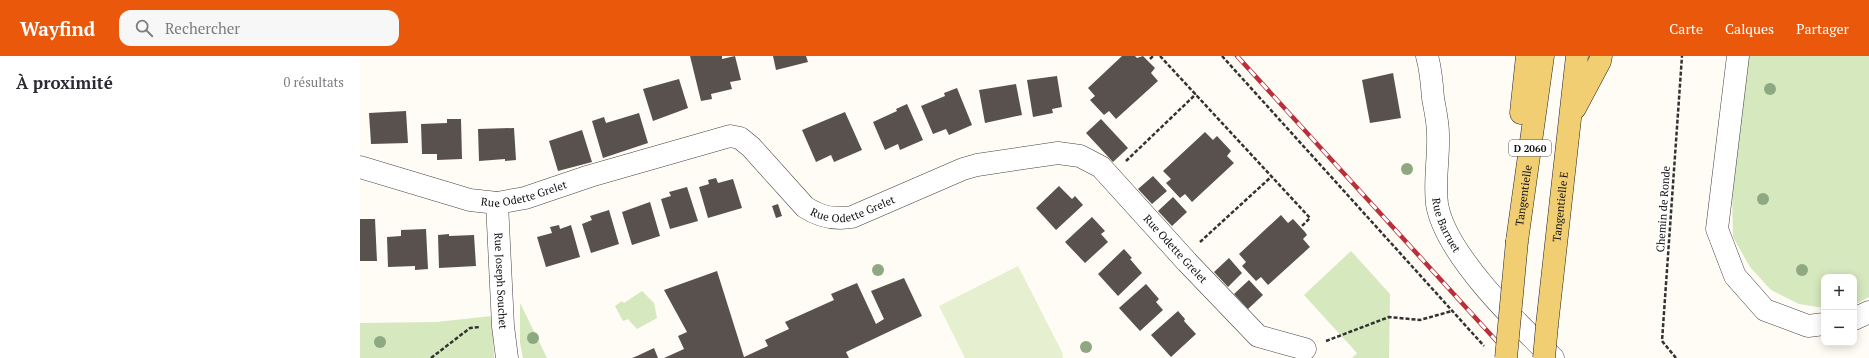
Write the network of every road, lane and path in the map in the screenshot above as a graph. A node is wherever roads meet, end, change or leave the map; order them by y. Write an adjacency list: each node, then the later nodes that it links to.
1 (1153, 56): 10 (path)
2 (1160, 56): 12 (path)
3 (1222, 56): 21 (path)
4 (1428, 56): 32 (street, Rue Barruet)
5 (1527, 56): 19 (main road)
6 (1543, 56): 19 (main road, Tangentielle / D 2060)
7 (1577, 56): 13 (main road, Tangentielle E / D 2060)
8 (1682, 56): 33 (path, Chemin de Ronde)
9 (1738, 56): 24 (street)
10 (1150, 59)
11 (1601, 59): 13 (main road)
12 (1196, 94): 14 (path); 16 (path)
13 (1570, 117): 31 (main road, Tangentielle E / D 2060, bridge)
14 (1122, 164)
15 (360, 167): 17 (street, Rue Odette Grelet)
16 (1271, 177): 18 (path); 20 (path)
17 (497, 203): 25 (street, Rue Joseph Souchet); 27 (street, Rue Odette Grelet)
18 (1302, 226)
19 (1517, 241): 30 (main road, D 2060, bridge)
20 (1198, 244)
21 (1452, 311): 26 (path); 27 (path)
22 (1869, 312): 23 (street)
23 (1857, 318)
24 (1821, 324)
25 (503, 326): 28 (path); 29 (street, Rue Joseph Souchet)
26 (1486, 348)
27 (1306, 349)
28 (431, 358)
29 (507, 358)
30 (1506, 358)
31 (1544, 358)
32 (1553, 358)
33 (1676, 358)

